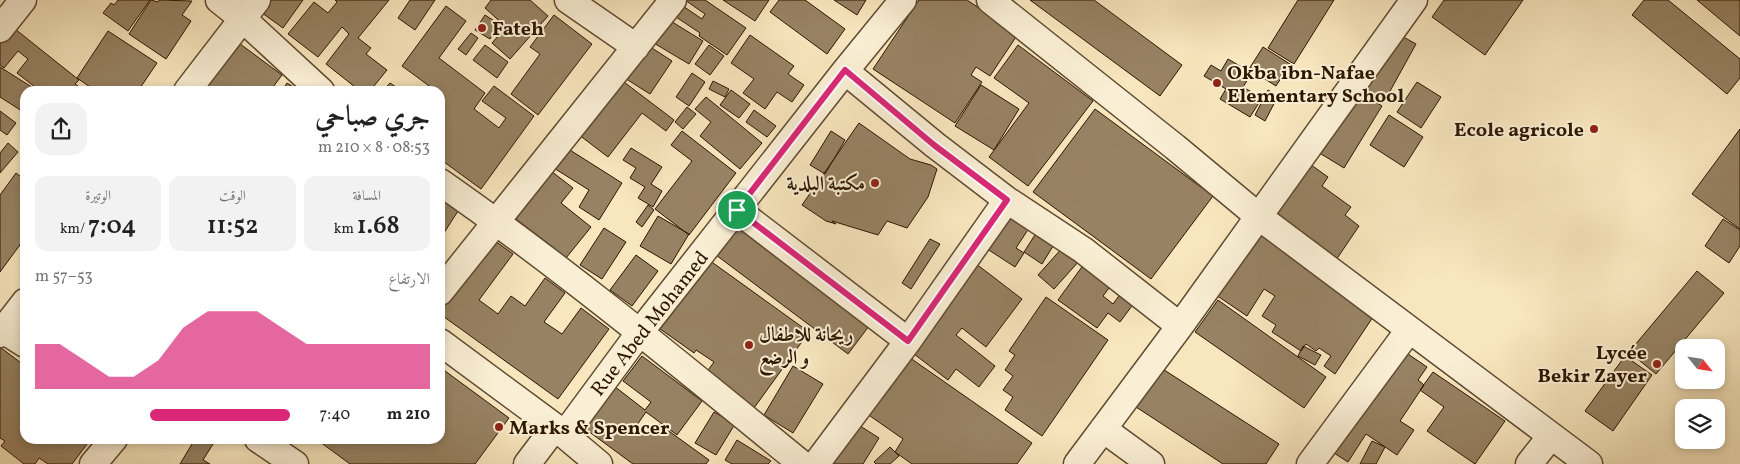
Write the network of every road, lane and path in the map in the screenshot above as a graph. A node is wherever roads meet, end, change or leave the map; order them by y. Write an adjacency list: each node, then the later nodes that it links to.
1 (23, 0): 9 (street)
2 (218, 0): 8 (street)
3 (568, 0): 10 (street)
4 (673, 0): 10 (street)
5 (903, 0): 11 (street, Rue Abed Mohamed)
6 (990, 0): 17 (street)
7 (1414, 0): 17 (street)
8 (250, 9): 12 (street); 13 (street)
9 (0, 29)
10 (636, 47): 18 (street)
11 (845, 70): 15 (street); 16 (street, Rue Abed Mohamed)
12 (191, 86)
13 (317, 86)
14 (445, 185): 18 (street)
15 (1007, 200): 21 (street); 26 (street)
16 (737, 210): 24 (street, Rue Abed Mohamed); 26 (street)
17 (1258, 216): 21 (street); 22 (street)
18 (498, 222): 19 (street); 24 (street)
19 (445, 286)
20 (20, 308): 23 (street)
21 (1180, 326): 28 (street)
22 (1409, 330): 30 (street); 41 (street)
23 (1, 331): 25 (street)
24 (640, 332): 29 (street, Rue Abed Mohamed); 37 (street)
25 (20, 341)
26 (908, 341): 38 (street)
27 (445, 346): 29 (street)
28 (1103, 429): 39 (street); 40 (street)
29 (559, 431): 35 (street, Rue Abed Mohamed); 36 (street)
30 (1551, 436): 42 (street); 43 (street)
31 (110, 444): 33 (street)
32 (265, 444): 34 (street)
33 (93, 464)
34 (295, 464)
35 (527, 464)
36 (599, 464)
37 (802, 464)
38 (816, 464)
39 (1077, 464)
40 (1151, 464)
41 (1310, 464)
42 (1530, 464)
43 (1589, 464)

